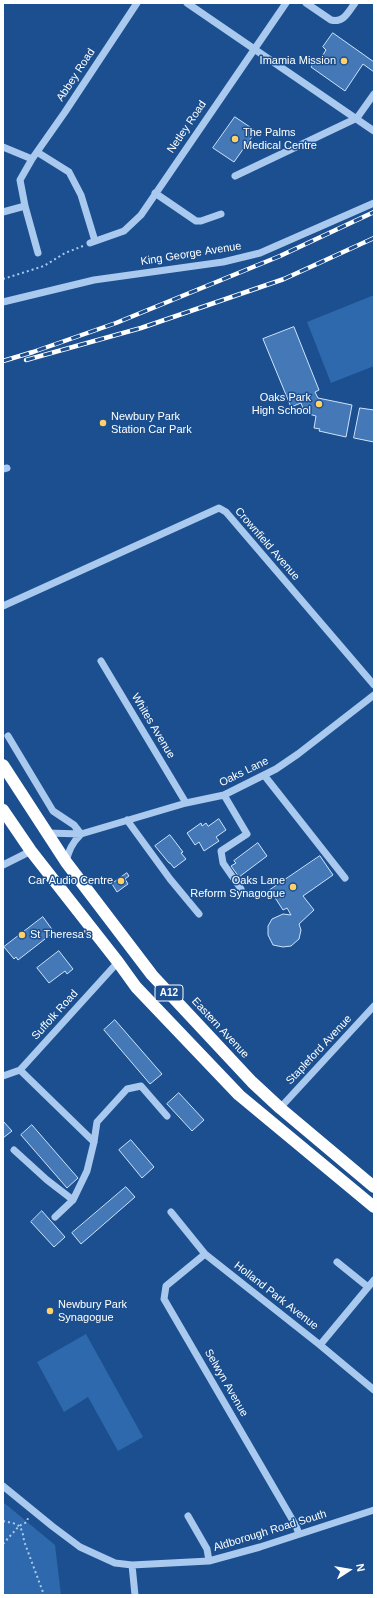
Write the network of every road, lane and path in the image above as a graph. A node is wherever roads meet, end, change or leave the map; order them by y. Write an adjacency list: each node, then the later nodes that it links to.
1 (137, 3): 11 (street, Abbey Road)
2 (187, 3): 6 (street)
3 (286, 3): 6 (street, Netley Road)
4 (306, 3): 5 (street)
5 (355, 3)
6 (254, 48): 8 (street); 14 (street, Netley Road)
7 (374, 94): 8 (street)
8 (356, 118): 9 (street); 13 (street)
9 (374, 131)
10 (3, 147): 12 (street)
11 (37, 152): 12 (street, Abbey Road); 19 (street)
12 (32, 159): 16 (street, Abbey Road)
13 (235, 176)
14 (155, 193): 18 (street); 19 (street, Netley Road)
15 (374, 203): 22 (street, King George Avenue)
16 (25, 206): 17 (street); 20 (street, Abbey Road)
17 (3, 212)
18 (221, 214)
19 (92, 242): 21 (path)
20 (38, 253)
21 (3, 279)
22 (3, 302)
23 (3, 606): 25 (street, Crownfield Avenue)
24 (101, 661): 31 (street, Whites Avenue)
25 (374, 685)
26 (374, 695): 29 (street, Oaks Lane)
27 (8, 736): 35 (street)
28 (3, 766): 34 (highway, Eastern Avenue / A12)
29 (264, 775): 30 (street, Oaks Lane); 39 (street)
30 (224, 795): 31 (street, Oaks Lane); 40 (street)
31 (186, 803): 33 (street, Oaks Lane)
32 (3, 810): 36 (highway, A12)
33 (127, 820): 35 (street, Oaks Lane); 41 (street)
34 (47, 833): 35 (street, Oaks Lane); 37 (highway, Eastern Avenue / A12)
35 (81, 834): 37 (street)
36 (31, 851): 38 (street); 42 (highway, A12)
37 (66, 862): 46 (highway, Eastern Avenue / A12)
38 (3, 865)
39 (345, 878)
40 (241, 889)
41 (199, 914)
42 (118, 962): 44 (street, Suffolk Road); 52 (highway, A12)
43 (374, 1006): 46 (street, Stapleford Avenue)
44 (20, 1070): 45 (street, Suffolk Road); 48 (street)
45 (3, 1076)
46 (280, 1108): 50 (highway, Eastern Avenue / A12)
47 (167, 1116): 48 (street)
48 (94, 1142): 51 (street)
49 (14, 1150): 51 (street)
50 (374, 1187)
51 (73, 1200): 54 (street)
52 (374, 1207)
53 (171, 1212): 55 (street, Holland Park Avenue)
54 (55, 1218)
55 (205, 1254): 58 (street, Holland Park Avenue); 66 (street, Selwyn Avenue)
56 (337, 1262): 57 (street)
57 (371, 1285): 58 (street)
58 (320, 1345): 59 (street, Holland Park Avenue)
59 (374, 1390)
60 (3, 1486): 61 (street, Aldborough Road South)
61 (32, 1510): 65 (path); 69 (street, Aldborough Road South)
62 (374, 1510): 66 (street, Aldborough Road South)
63 (188, 1516): 68 (street)
64 (3, 1520): 65 (path)
65 (19, 1526): 67 (path); 70 (path)
66 (299, 1534): 68 (street, Aldborough Road South)
67 (3, 1544)
68 (209, 1561): 69 (street, Aldborough Road South)
69 (132, 1565): 71 (street)
70 (44, 1595)
71 (135, 1595)

